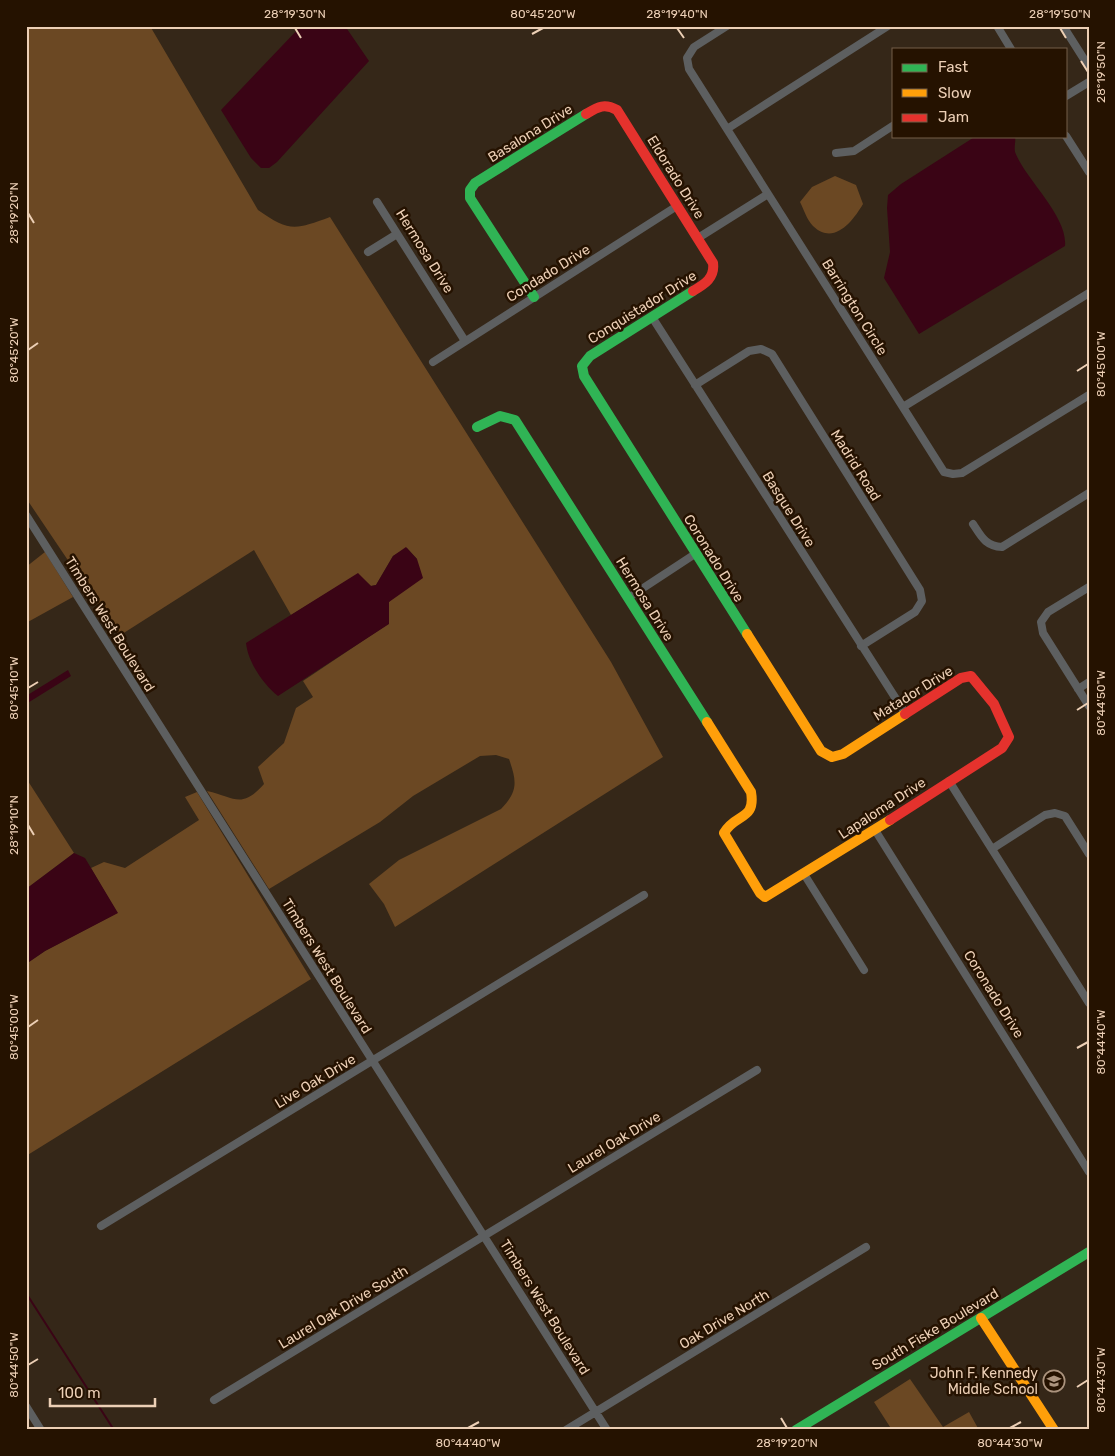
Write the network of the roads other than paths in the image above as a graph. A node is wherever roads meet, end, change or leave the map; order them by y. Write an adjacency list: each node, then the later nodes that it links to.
1 (727, 26): 11 (street, Barrington Circle)
2 (888, 26): 11 (street)
3 (997, 26): 5 (street)
4 (1063, 26): 6 (street)
5 (1010, 48)
6 (1089, 67)
7 (1089, 82): 8 (street)
8 (1068, 95)
9 (608, 105): 17 (street, Eldorado Drive); 23 (street, Basalona Drive)
10 (892, 127): 13 (street)
11 (726, 129): 15 (street, Barrington Circle)
12 (1067, 138): 14 (street)
13 (836, 153)
14 (1089, 172)
15 (768, 194): 19 (street); 30 (street, Barrington Circle)
16 (377, 202): 18 (street, Hermosa Drive)
17 (678, 206): 19 (street, Eldorado Drive); 23 (street, Condado Drive)
18 (397, 234): 20 (street); 25 (street, Hermosa Drive)
19 (698, 238): 21 (street, Eldorado Drive)
20 (368, 252)
21 (714, 270): 24 (street, Conquistador Drive)
22 (1089, 293): 30 (street)
23 (534, 297): 25 (street, Condado Drive)
24 (652, 316): 27 (street, Conquistador Drive); 28 (street, Basque Drive)
25 (465, 341): 26 (street, Condado Drive)
26 (433, 362)
27 (582, 366): 35 (street, Coronado Drive)
28 (695, 385): 38 (street, Basque Drive); 38 (street, Madrid Road)
29 (1089, 395): 30 (street, Barrington Circle)
30 (904, 407)
31 (478, 427): 37 (street, Hermosa Drive)
32 (1089, 493): 34 (street)
33 (26, 515): 54 (street, Timbers West Boulevard)
34 (973, 524)
35 (695, 554): 37 (street); 44 (street, Coronado Drive)
36 (1089, 587): 40 (street)
37 (628, 598): 51 (street, Hermosa Drive)
38 (861, 646): 42 (street, Basque Drive)
39 (1089, 682): 40 (street)
40 (1078, 689): 41 (street)
41 (1089, 706)
42 (905, 713): 43 (street, Matador Drive); 44 (street, Matador Drive)
43 (1009, 737): 45 (street, Lapaloma Drive)
44 (832, 757)
45 (949, 781): 46 (street, Lapaloma Drive); 47 (street)
46 (875, 830): 49 (street, Lapaloma Drive); 56 (street, Coronado Drive)
47 (992, 849): 48 (street); 53 (street)
48 (1089, 854)
49 (804, 874): 51 (street, Lapaloma Drive); 52 (street)
50 (644, 895): 54 (street, Live Oak Drive)
51 (765, 897)
52 (864, 970)
53 (1089, 1003)
54 (372, 1060): 57 (street, Live Oak Drive); 58 (street, Timbers West Boulevard)
55 (757, 1070): 58 (street, Laurel Oak Drive)
56 (1089, 1172)
57 (101, 1226)
58 (485, 1236): 62 (street, Laurel Oak Drive South); 64 (street, Timbers West Boulevard)
59 (866, 1247): 64 (street, Oak Drive North)
60 (1089, 1252): 61 (street, South Fiske Boulevard)
61 (981, 1318): 65 (street, South Fiske Boulevard); 69 (street)
62 (214, 1400)
63 (26, 1406): 66 (street)
64 (596, 1412): 67 (street, Oak Drive North); 68 (street, Timbers West Boulevard)
65 (802, 1428)
66 (42, 1430)
67 (566, 1430)
68 (607, 1430)
69 (1054, 1430)

